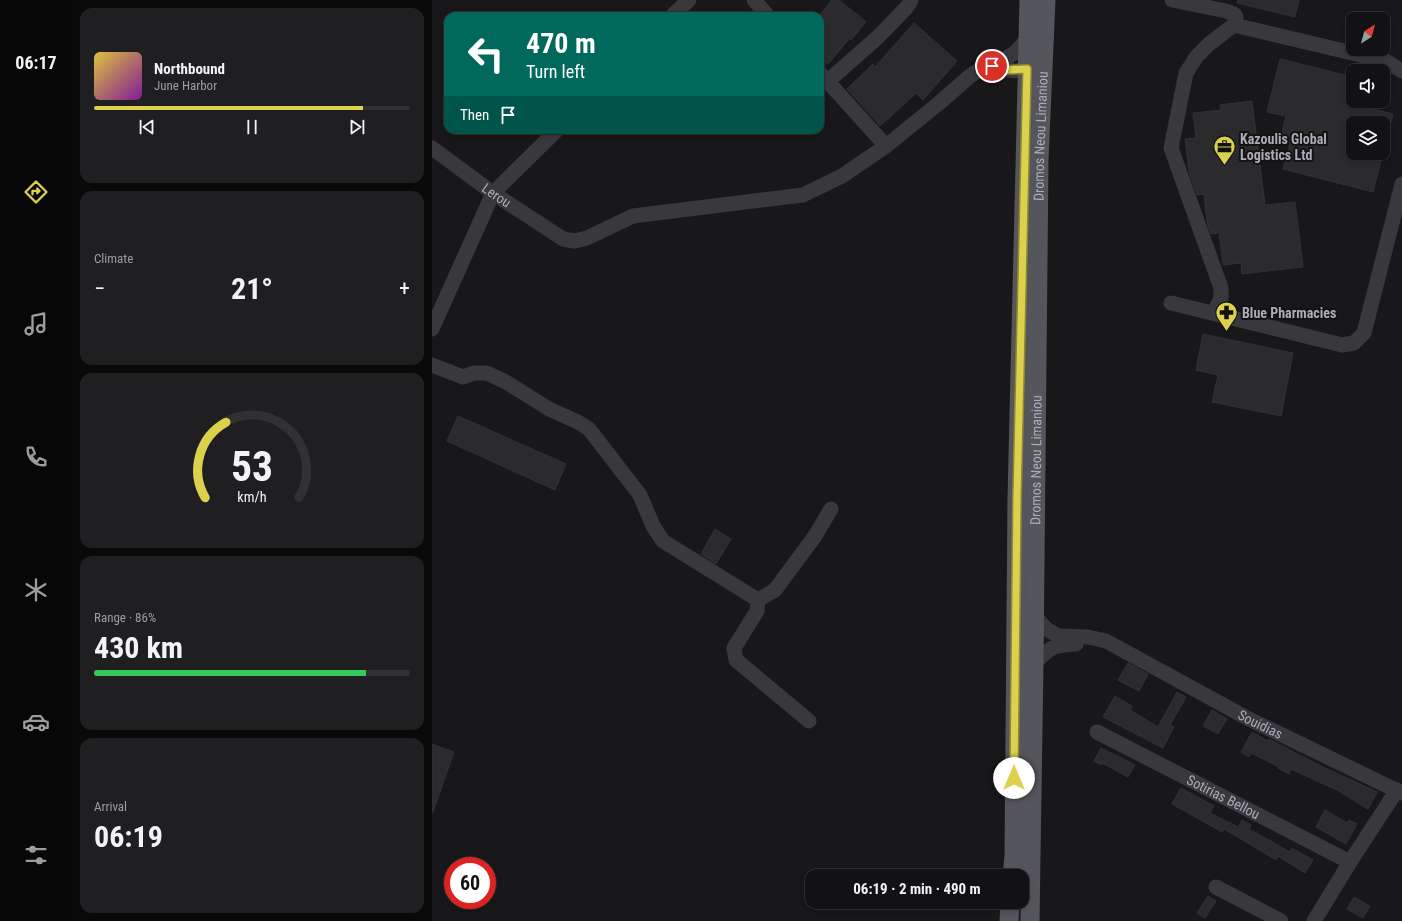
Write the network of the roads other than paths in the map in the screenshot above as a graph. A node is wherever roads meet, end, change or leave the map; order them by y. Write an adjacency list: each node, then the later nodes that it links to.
1 (689, 0): 7 (street)
2 (754, 0): 8 (street)
3 (911, 0): 14 (street)
4 (1029, 0): 10 (main road, Dromos Neou Limaniou)
5 (1046, 0): 10 (main road, Dromos Neou Limaniou)
6 (1172, 0): 9 (street)
7 (676, 12)
8 (764, 12)
9 (1234, 25): 13 (street); 21 (street)
10 (1036, 35): 11 (street); 12 (main road, Dromos Neou Limaniou); 26 (main road, Dromos Neou Limaniou)
11 (992, 66): 12 (street); 16 (street)
12 (1027, 69): 33 (main road, Dromos Neou Limaniou)
13 (1402, 71)
14 (824, 77): 16 (street)
15 (553, 134): 19 (street)
16 (886, 146): 19 (street, Lerou)
17 (432, 148): 19 (street, Lerou)
18 (1402, 184): 21 (street)
19 (493, 193): 22 (street)
20 (1171, 303): 21 (street)
21 (1213, 314)
22 (432, 329)
23 (432, 365): 25 (street)
24 (831, 509): 25 (street)
25 (758, 600): 29 (street)
26 (1034, 615): 27 (street, Souidias); 28 (main road, Dromos Neou Limaniou)
27 (1122, 650): 28 (street, Souidias); 31 (street, Souidias)
28 (1034, 664): 37 (main road, Dromos Neou Limaniou)
29 (809, 721)
30 (1097, 732): 32 (street, Sotirias Bellou)
31 (1399, 791): 32 (street)
32 (1350, 862): 39 (street)
33 (1013, 869)
34 (1216, 887): 38 (street)
35 (1010, 909): 36 (main road)
36 (1009, 921)
37 (1030, 921)
38 (1281, 921)
39 (1314, 921)

